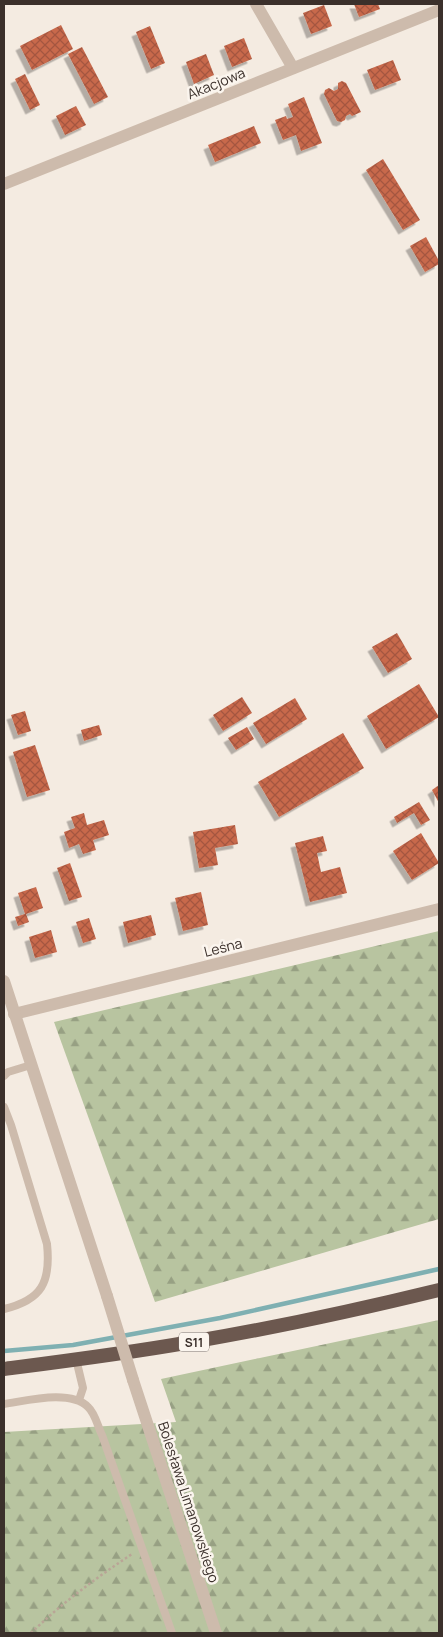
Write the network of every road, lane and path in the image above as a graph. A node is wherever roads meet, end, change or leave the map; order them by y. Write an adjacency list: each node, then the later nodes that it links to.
1 (256, 4): 3 (street)
2 (439, 10): 3 (street, Akacjowa)
3 (293, 68): 4 (street, Akacjowa)
4 (4, 184)
5 (439, 910): 7 (street, Leśna)
6 (4, 982): 7 (street, Bolesława Limanowskiego)
7 (14, 1014): 8 (street, Bolesława Limanowskiego)
8 (31, 1065): 9 (lane); 20 (street, Bolesława Limanowskiego, bridge)
9 (4, 1076)
10 (4, 1107): 12 (lane)
11 (439, 1290): 13 (highway, S11)
12 (4, 1309)
13 (76, 1359): 14 (highway, S11); 15 (lane)
14 (4, 1369)
15 (79, 1400): 16 (lane); 17 (lane)
16 (4, 1404)
17 (142, 1548): 18 (path); 19 (lane)
18 (31, 1633)
19 (172, 1633)
20 (216, 1633)

